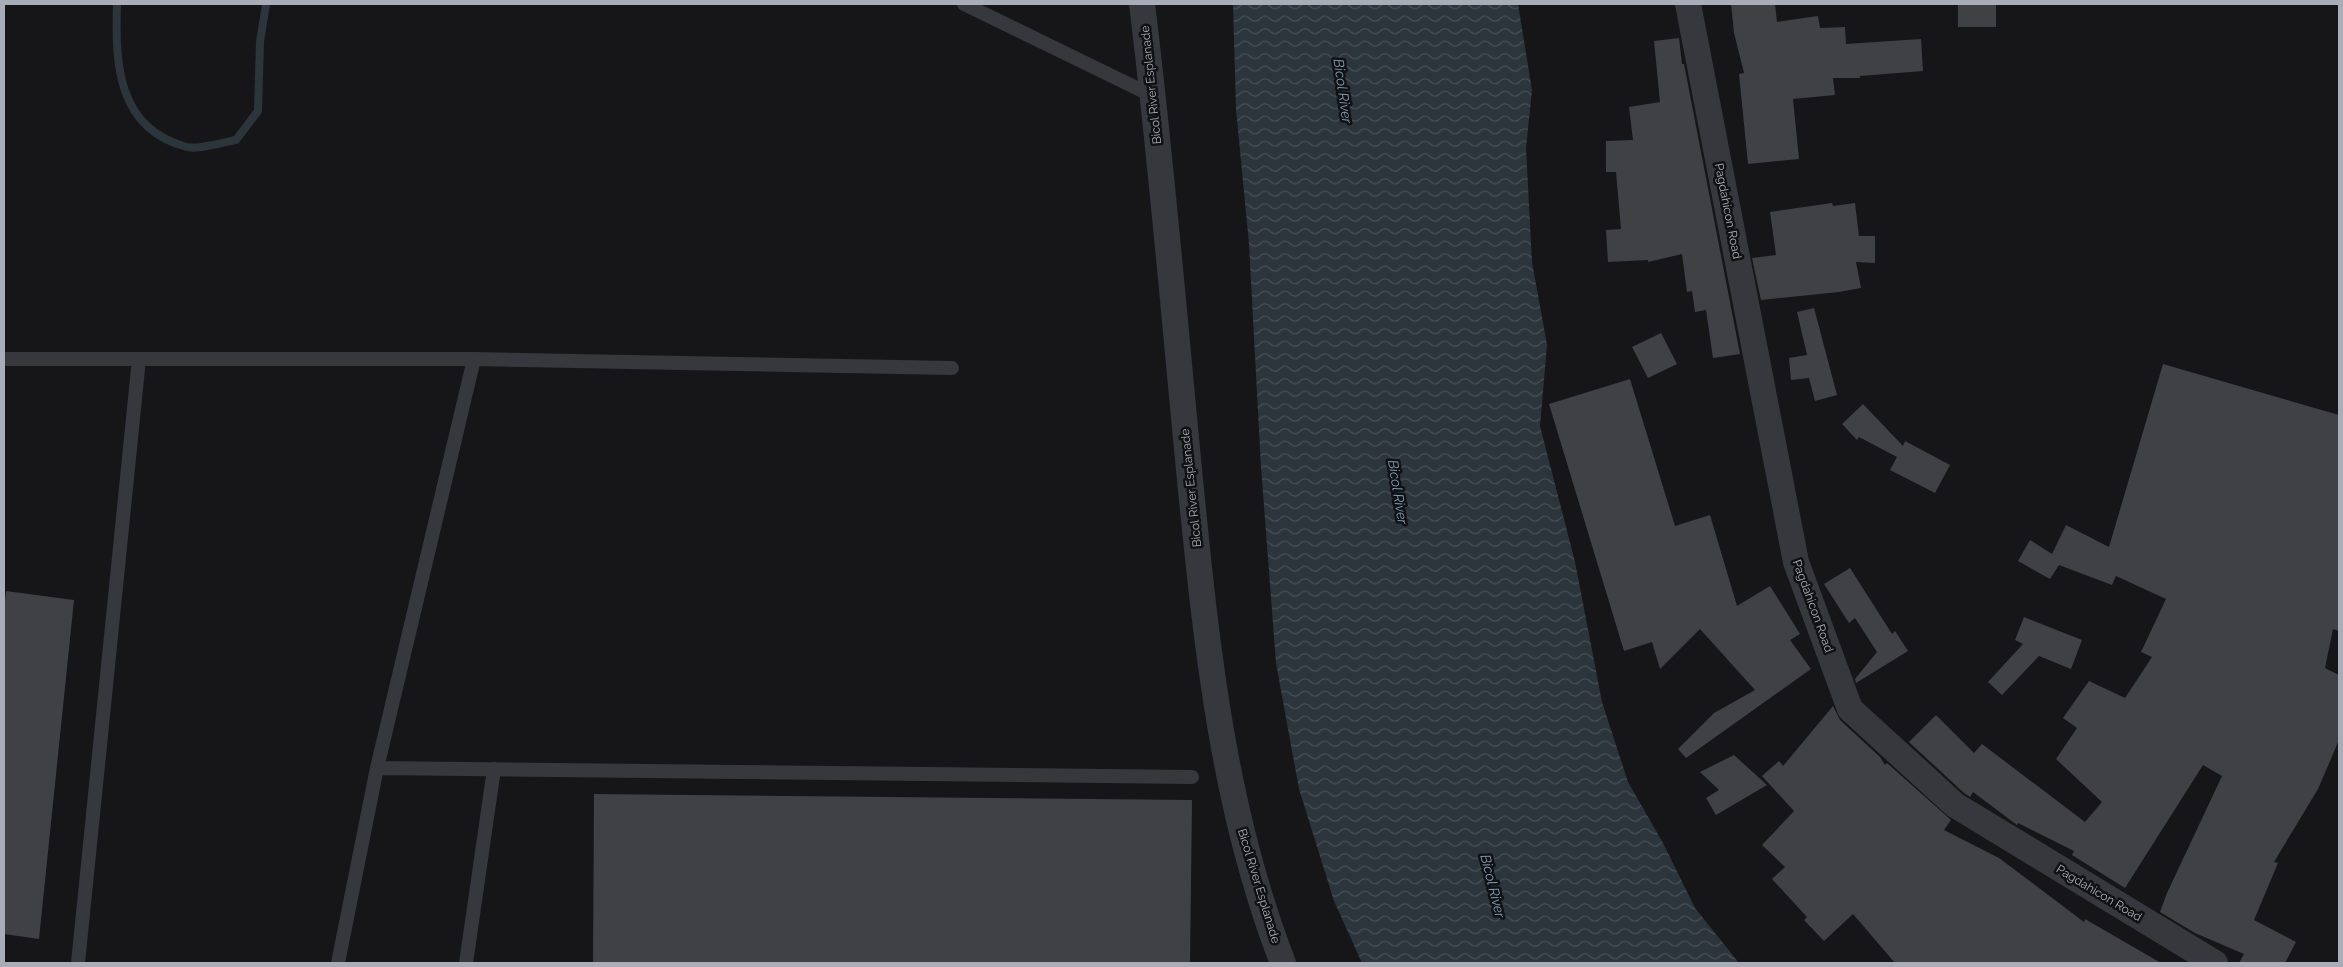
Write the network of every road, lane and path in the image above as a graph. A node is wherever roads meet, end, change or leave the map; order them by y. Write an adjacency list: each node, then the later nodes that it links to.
1 (964, 4): 4 (lane)
2 (1142, 4): 4 (street, Bicol River Esplanade)
3 (1688, 4): 16 (street, Pagdahicon Road)
4 (1153, 96): 15 (street, Bicol River Esplanade)
5 (4, 359): 6 (lane)
6 (139, 359): 7 (lane); 12 (lane)
7 (474, 359): 8 (lane); 9 (lane)
8 (952, 368)
9 (376, 768): 10 (lane); 13 (lane)
10 (494, 769): 11 (lane); 14 (lane)
11 (1192, 777)
12 (78, 963)
13 (338, 963)
14 (466, 963)
15 (1283, 963)
16 (2215, 963)

